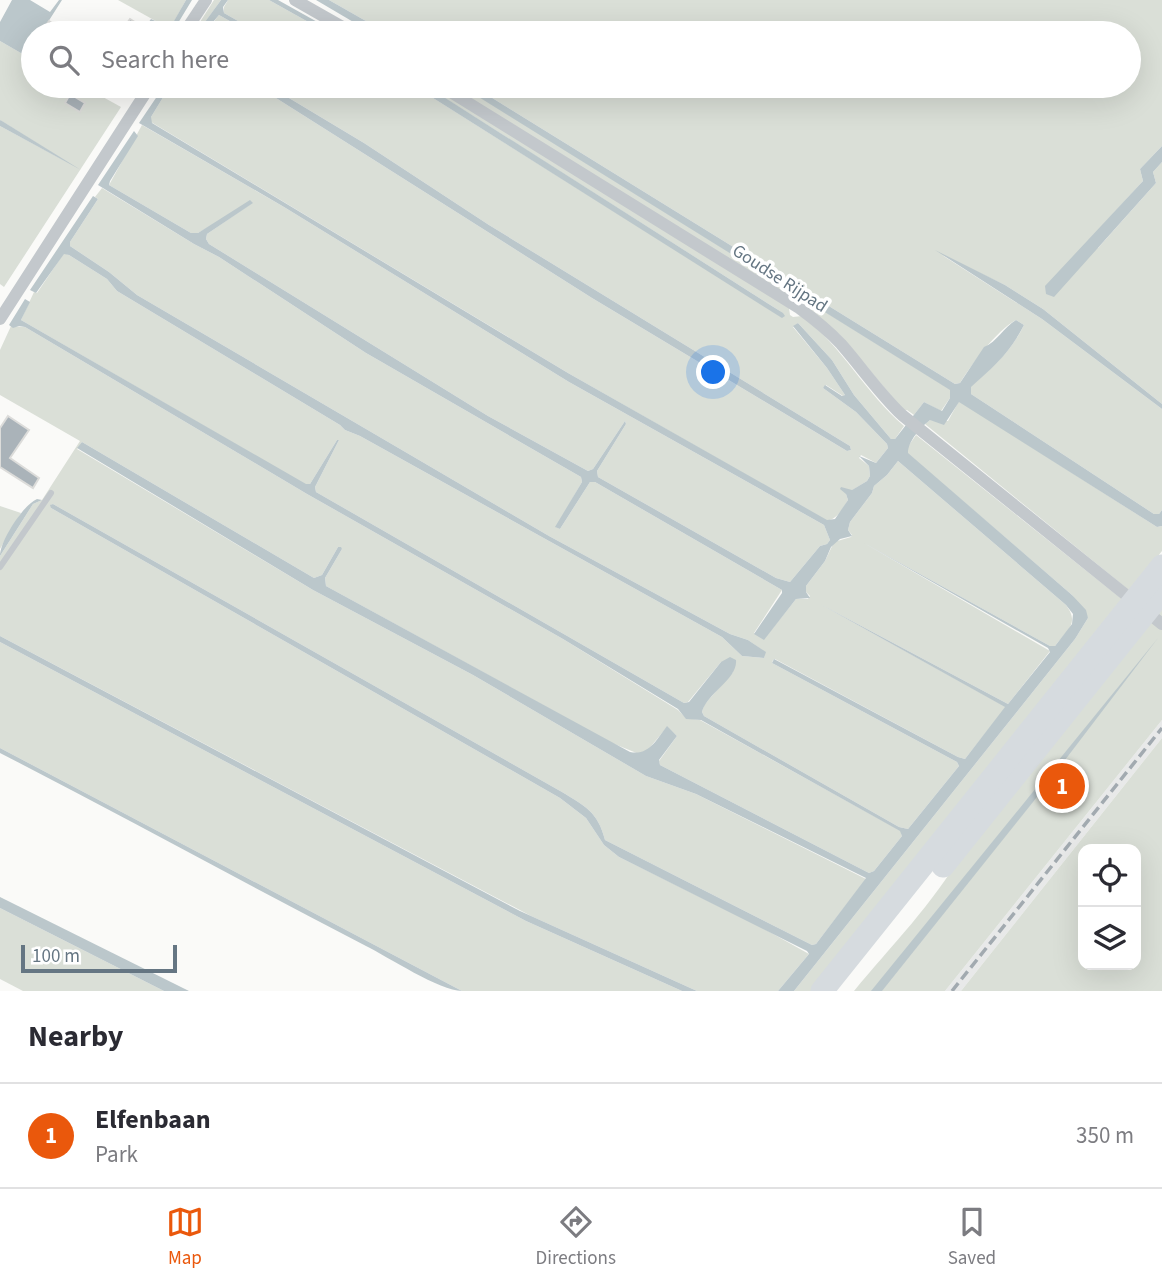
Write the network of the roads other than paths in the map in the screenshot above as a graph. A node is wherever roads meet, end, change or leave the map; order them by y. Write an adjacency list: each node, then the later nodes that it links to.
1 (206, 0): 3 (street)
2 (295, 0): 4 (street)
3 (192, 21)
4 (332, 21)
5 (142, 98): 7 (street)
6 (460, 98): 12 (street, Goudse Rijpad)
7 (0, 319)
8 (51, 493): 10 (lane)
9 (1162, 566): 13 (highway)
10 (0, 567)
11 (1162, 592): 14 (highway)
12 (1162, 624)
13 (822, 991)
14 (843, 991)

